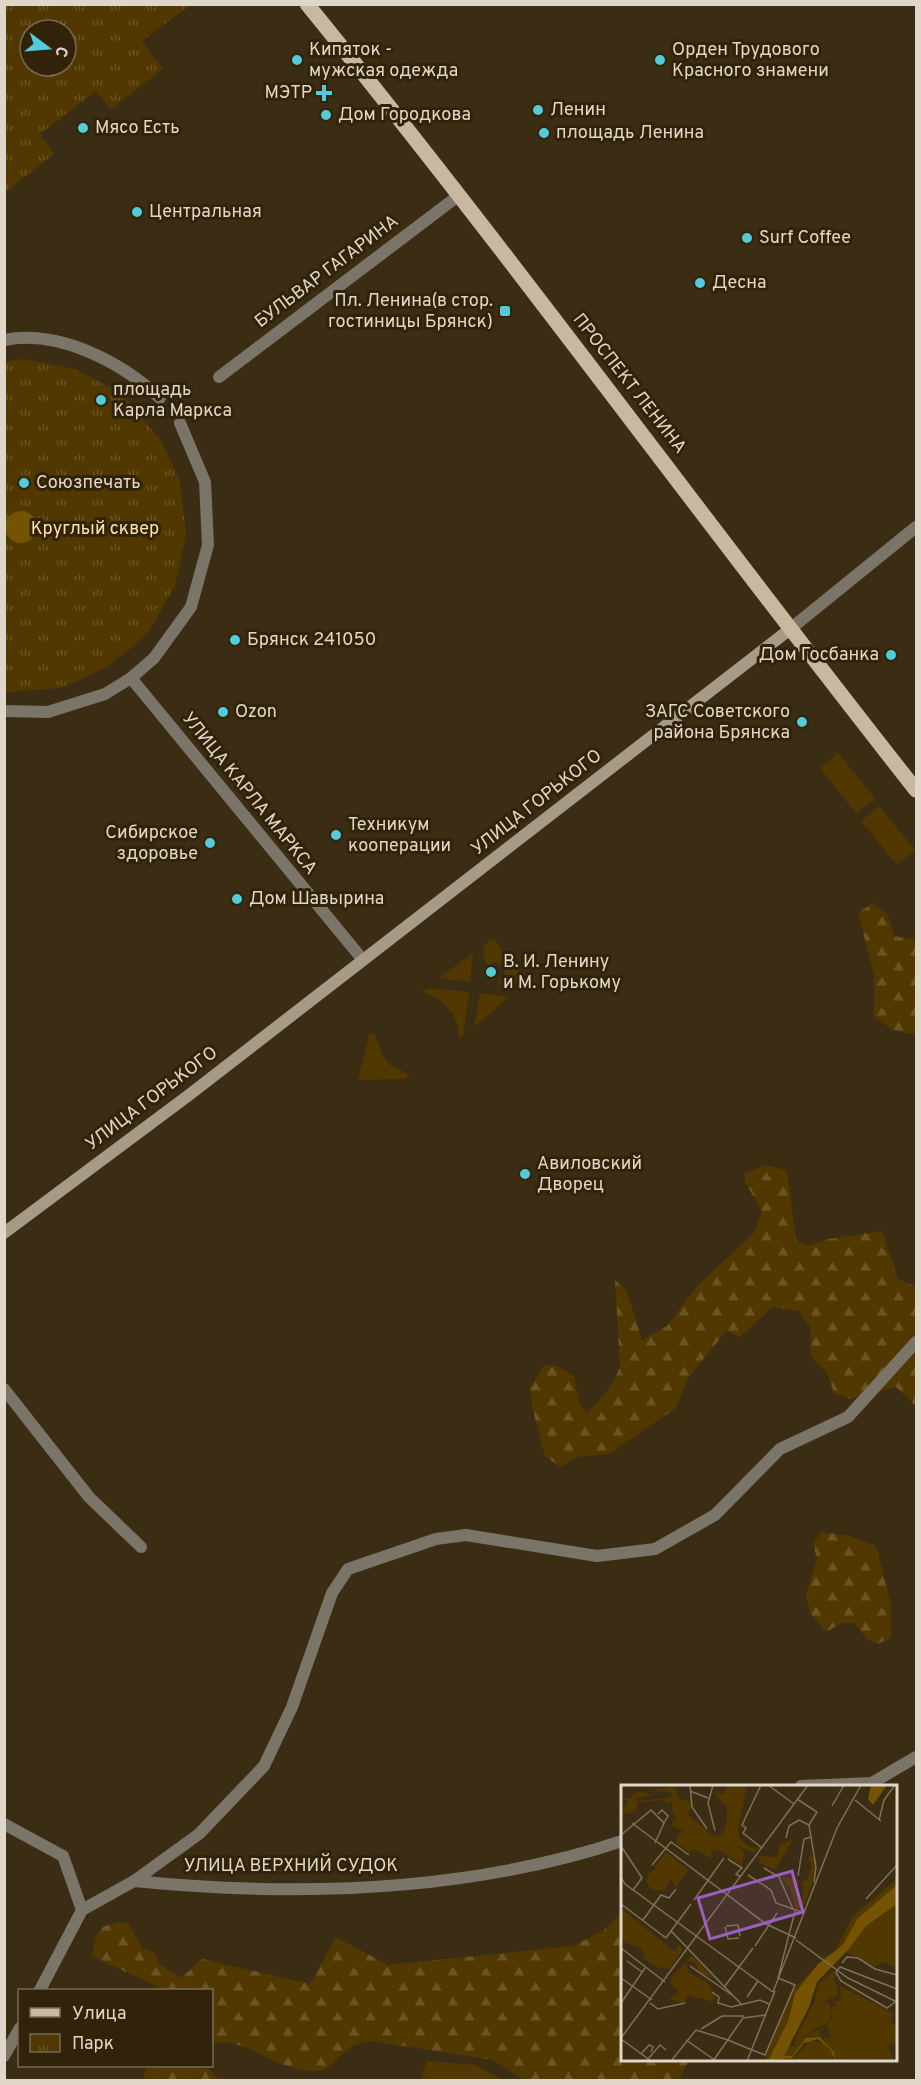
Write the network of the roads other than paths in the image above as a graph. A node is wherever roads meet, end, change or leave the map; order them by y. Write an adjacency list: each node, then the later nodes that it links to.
1 (307, 4): 2 (main road, ПРОСПЕКТ ЛЕНИНА)
2 (458, 196): 4 (street, БУЛЬВАР ГАГАРИНА); 8 (main road, ПРОСПЕКТ ЛЕНИНА)
3 (4, 340): 5 (street)
4 (219, 377)
5 (160, 398)
6 (180, 423): 9 (street)
7 (916, 527): 8 (street, УЛИЦА ГОРЬКОГО)
8 (789, 630): 11 (main road, ПРОСПЕКТ ЛЕНИНА); 12 (street, УЛИЦА ГОРЬКОГО)
9 (131, 678): 10 (street); 12 (street, УЛИЦА КАРЛА МАРКСА)
10 (4, 711)
11 (916, 790)
12 (363, 960): 13 (street, УЛИЦА ГОРЬКОГО)
13 (4, 1233)
14 (916, 1342): 21 (street)
15 (4, 1389): 16 (street)
16 (141, 1547)
17 (916, 1757): 18 (street)
18 (825, 1785)
19 (4, 1824): 22 (street)
20 (621, 1841): 21 (street, УЛИЦА ВЕРХНИЙ СУДОК)
21 (134, 1881): 22 (street)
22 (82, 1911): 23 (street)
23 (41, 1989)
24 (18, 2032): 25 (street)
25 (4, 2056)

